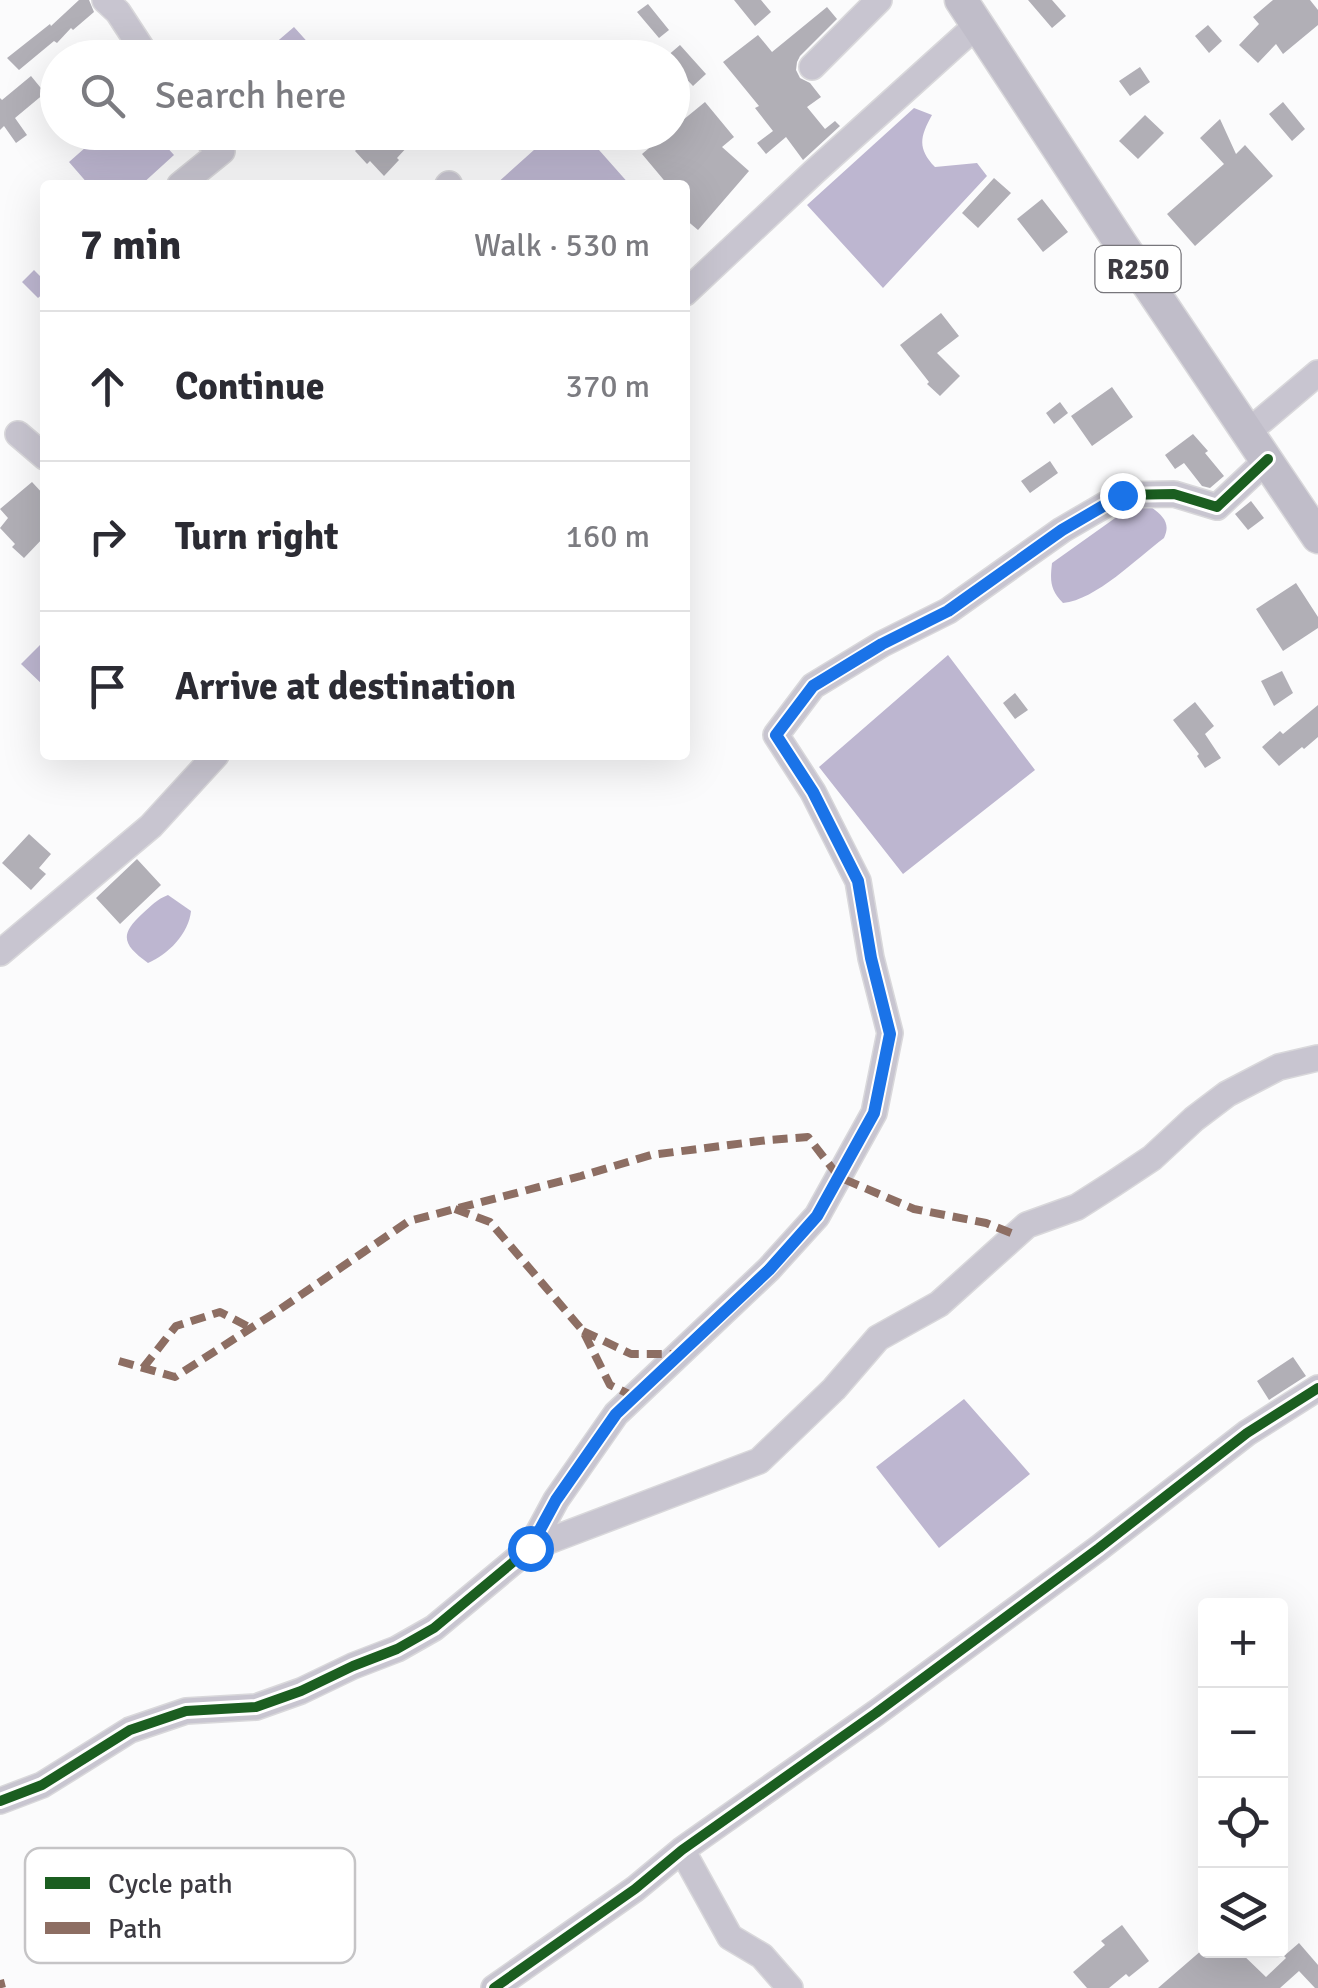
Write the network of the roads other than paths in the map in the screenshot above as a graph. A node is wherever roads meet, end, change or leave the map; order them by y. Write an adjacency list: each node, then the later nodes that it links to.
1 (105, 0): 4 (street)
2 (878, 0): 5 (street)
3 (973, 8): 8 (street); 10 (main road, R250); 13 (main road, R250)
4 (136, 40)
5 (812, 67)
6 (220, 150): 7 (street)
7 (186, 180)
8 (690, 288)
9 (1318, 373): 10 (street)
10 (1260, 422): 14 (main road, R250)
11 (18, 434): 12 (street)
12 (40, 454)
13 (1268, 459): 15 (main road, R250); 20 (street)
14 (1318, 508)
15 (1318, 537)
16 (211, 760): 17 (street)
17 (0, 953)
18 (1318, 1058): 20 (street)
19 (1318, 1388): 22 (street)
20 (530, 1548): 21 (street)
21 (0, 1801)
22 (682, 1850): 23 (street); 24 (street)
23 (494, 1988)
24 (790, 1988)

